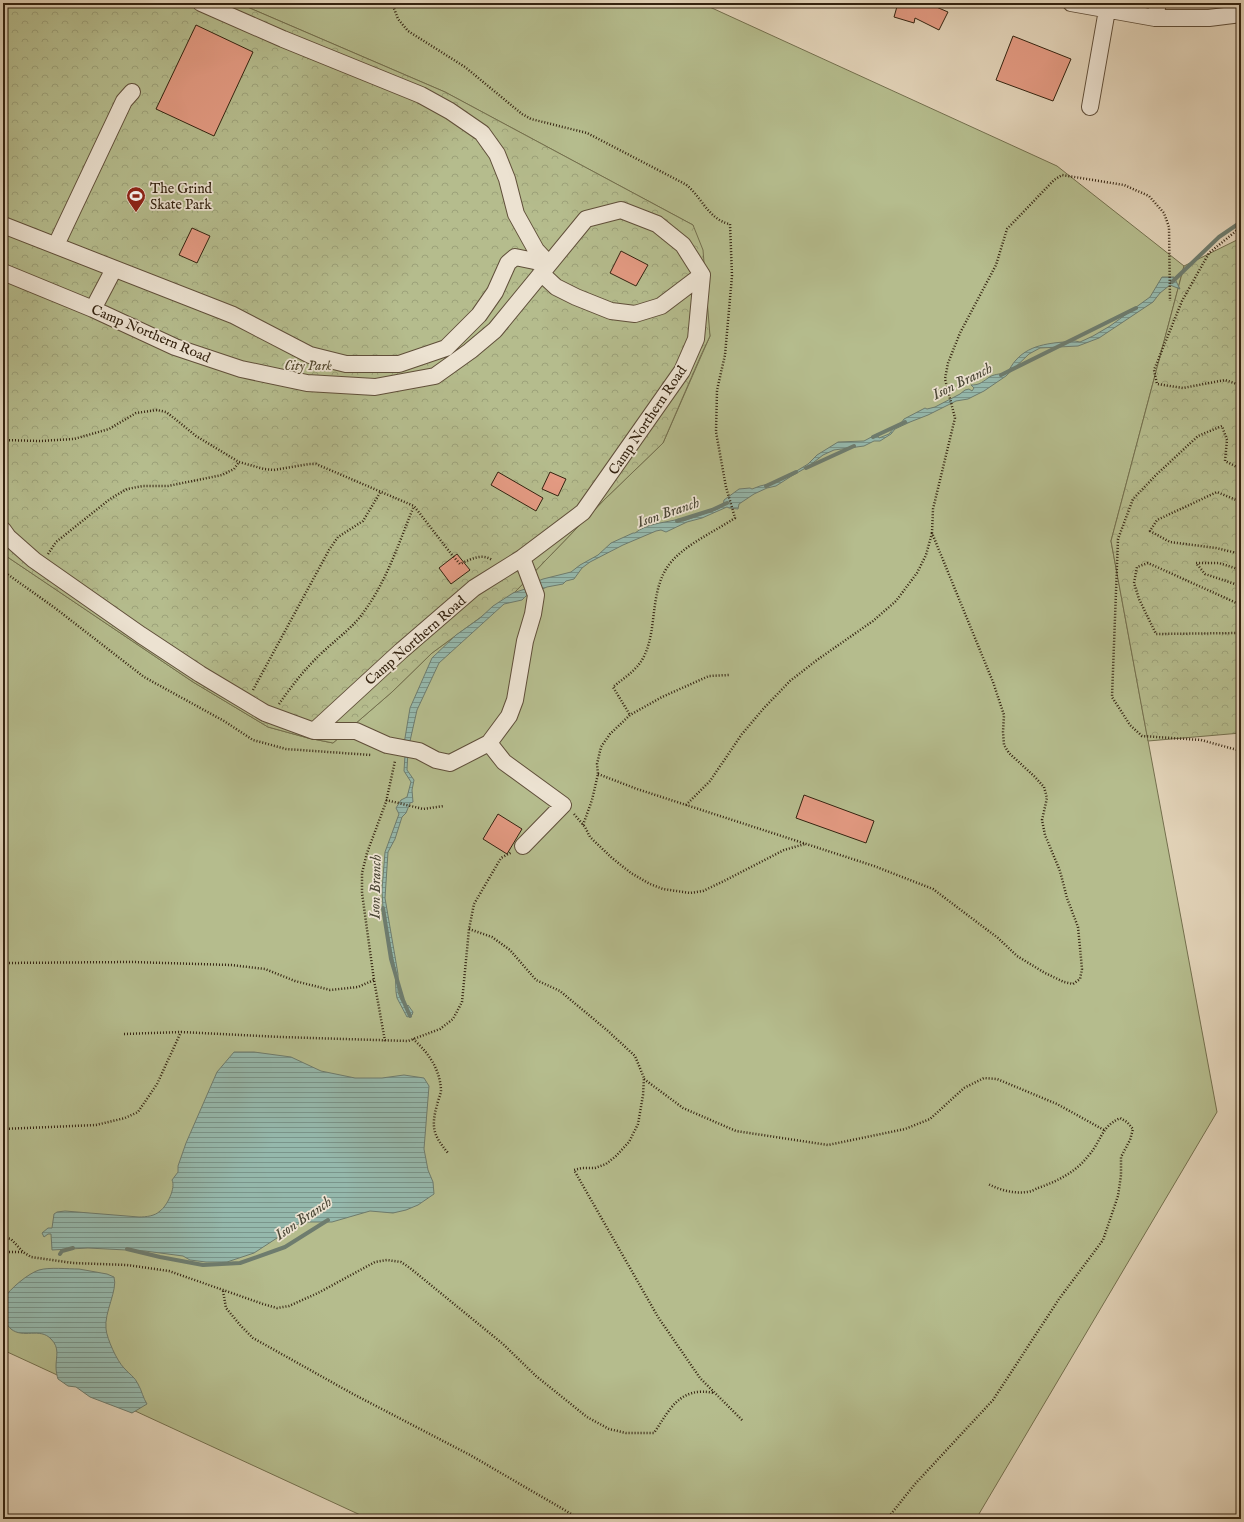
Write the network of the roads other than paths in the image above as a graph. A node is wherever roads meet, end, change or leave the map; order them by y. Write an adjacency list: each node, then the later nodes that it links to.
1 (201, 3): 10 (street)
2 (1071, 3): 3 (street)
3 (1107, 10): 4 (street); 7 (street)
4 (1156, 11): 5 (street)
5 (1241, 14)
6 (132, 92): 9 (street)
7 (1090, 106)
8 (3, 225): 9 (street)
9 (56, 245): 11 (street)
10 (545, 268): 11 (street); 13 (street); 13 (street, Camp Northern Road); 14 (street, Camp Northern Road)
11 (114, 269): 14 (street)
12 (3, 272): 14 (street, Camp Northern Road)
13 (702, 275): 16 (street, Camp Northern Road)
14 (93, 309)
15 (3, 530): 17 (street)
16 (522, 558): 17 (street, Camp Northern Road); 18 (street)
17 (314, 731): 18 (street)
18 (489, 743): 19 (street)
19 (523, 846)

